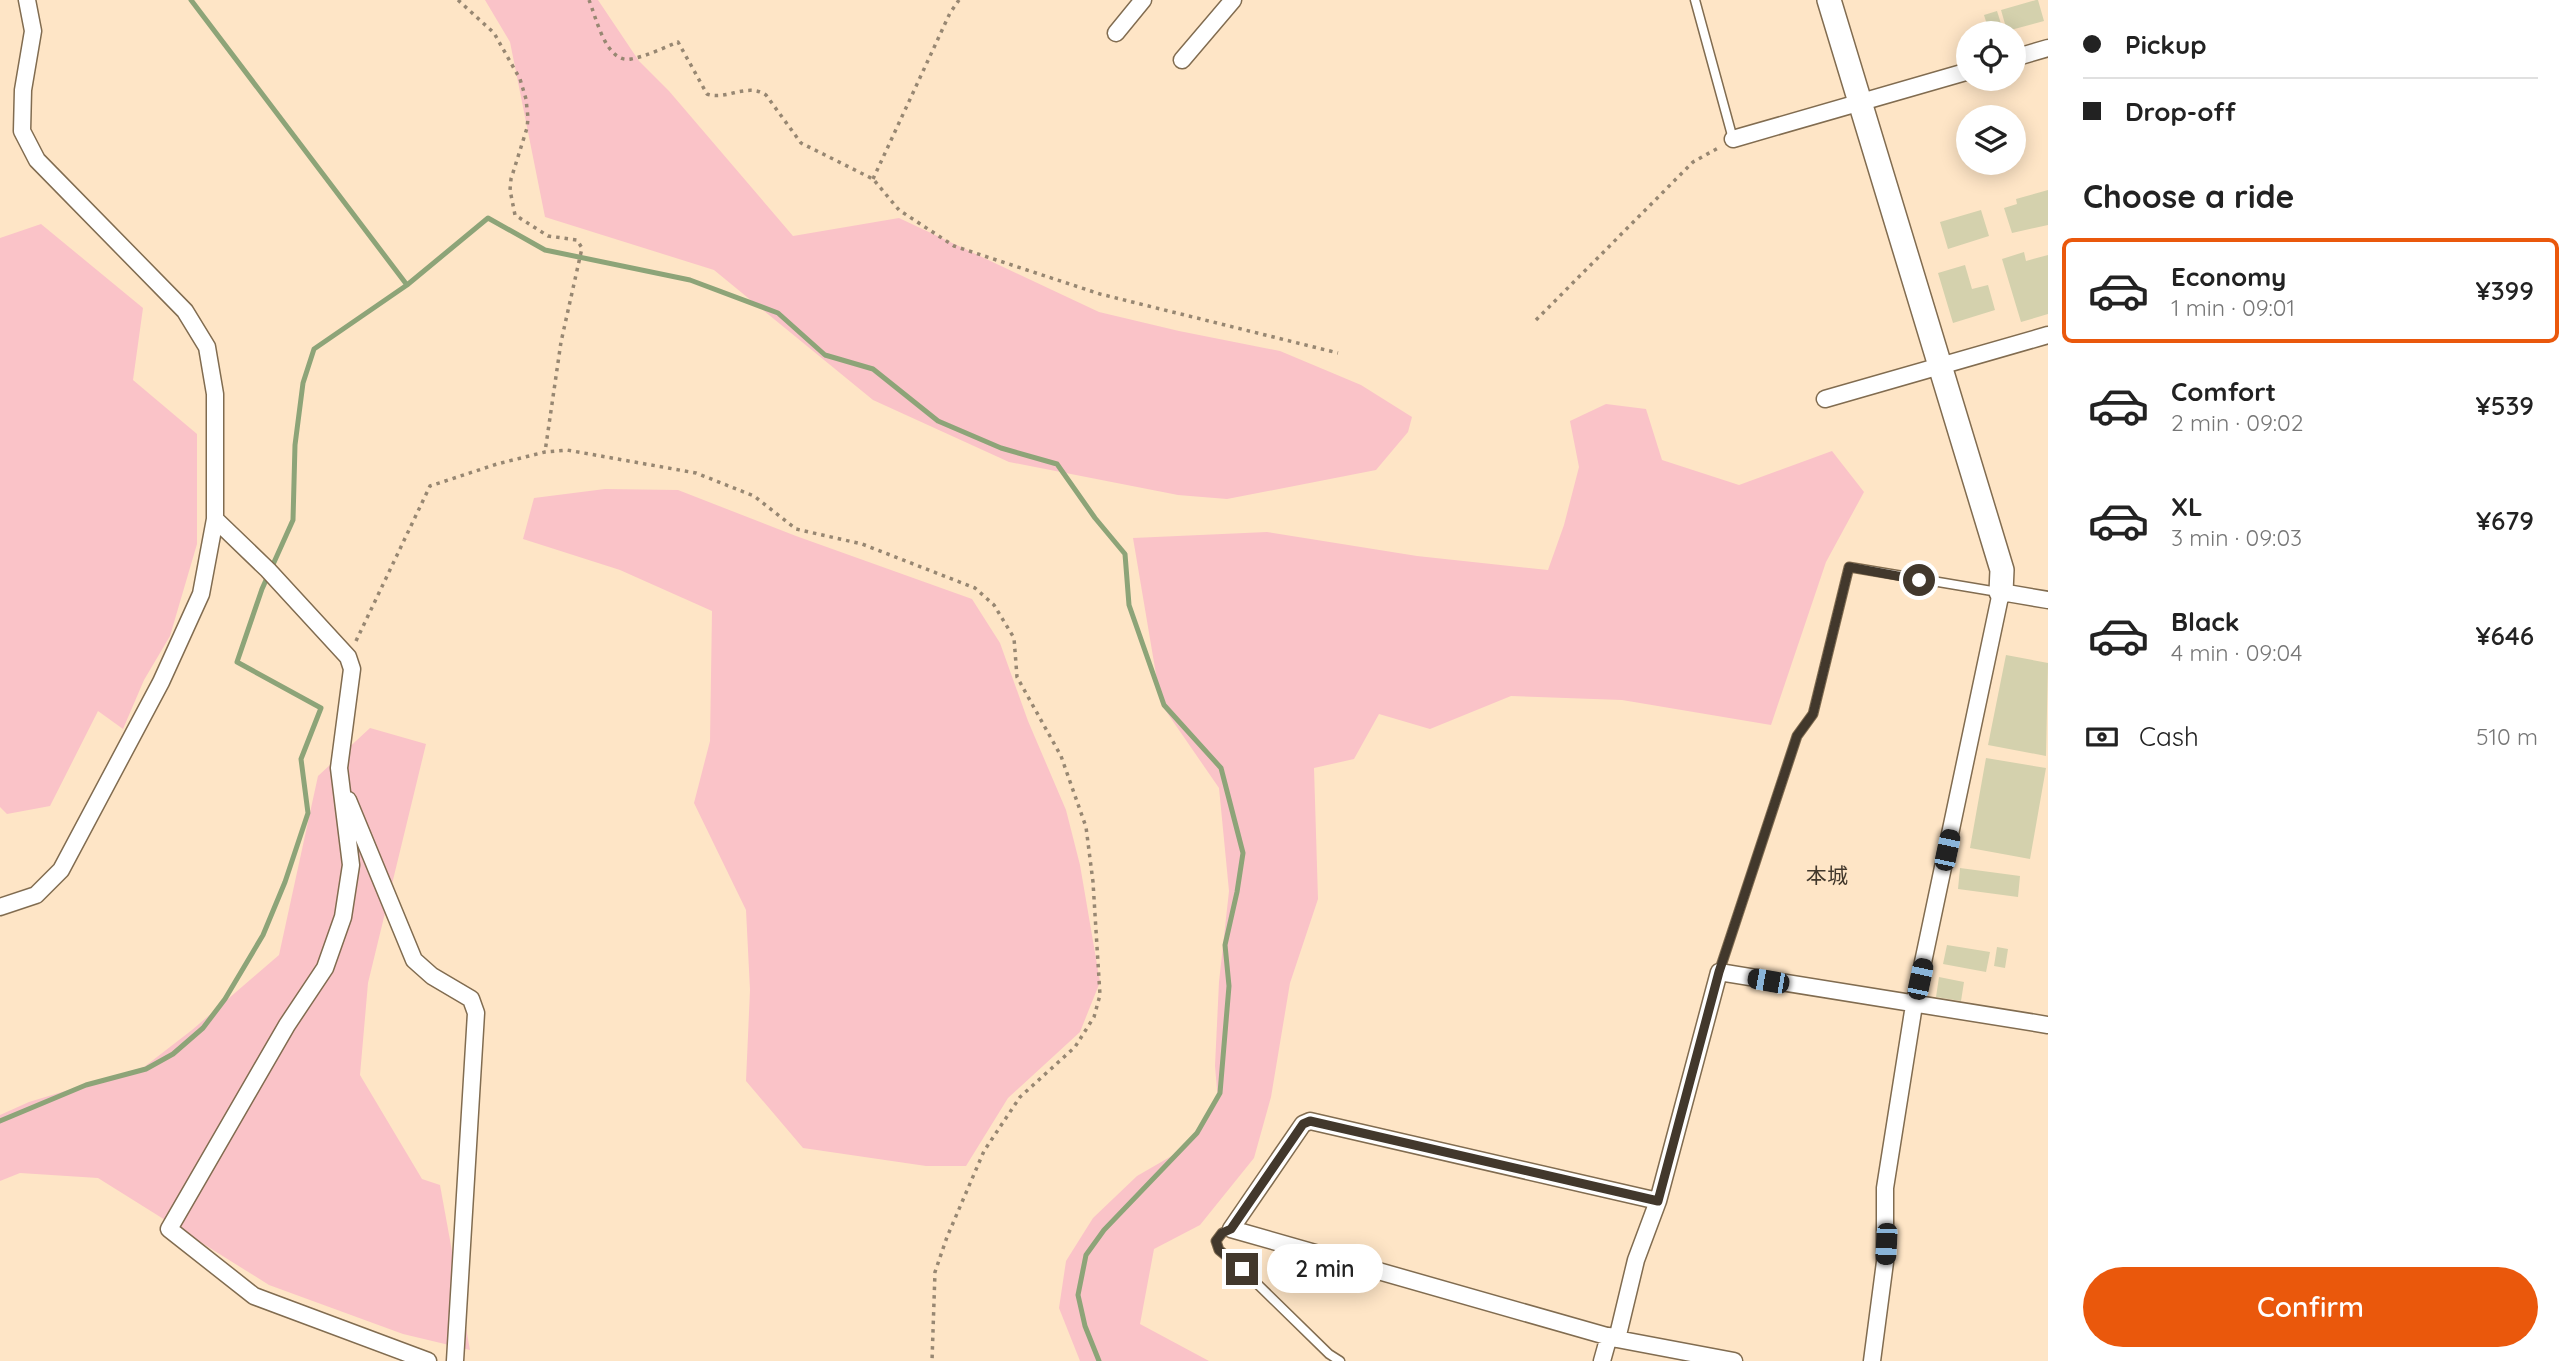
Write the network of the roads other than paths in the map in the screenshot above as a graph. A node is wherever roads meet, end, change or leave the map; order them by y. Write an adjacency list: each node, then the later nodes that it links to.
1 (27, 0): 16 (street)
2 (1143, 0): 6 (street)
3 (1233, 0): 9 (street)
4 (1695, 0): 12 (lane)
5 (1829, 0): 11 (street)
6 (1116, 33)
7 (2048, 48): 8 (street)
8 (2026, 54)
9 (1182, 60)
10 (1956, 75): 11 (street)
11 (1859, 103): 12 (street); 14 (street)
12 (1733, 139)
13 (2048, 335): 14 (street)
14 (1940, 367): 15 (street); 17 (street)
15 (1825, 399)
16 (215, 519): 19 (street); 20 (street)
17 (2001, 593): 18 (street); 21 (lane); 22 (street)
18 (2048, 600)
19 (341, 781): 27 (street); 28 (street)
20 (0, 907)
21 (1719, 972): 22 (street); 24 (street)
22 (1914, 1005): 23 (street); 32 (street)
23 (2048, 1025)
24 (1658, 1201): 25 (street); 26 (street)
25 (1231, 1229): 26 (street); 29 (lane)
26 (1613, 1338): 30 (street); 31 (street)
27 (428, 1361)
28 (455, 1361)
29 (1340, 1361)
30 (1602, 1361)
31 (1734, 1361)
32 (1871, 1361)

